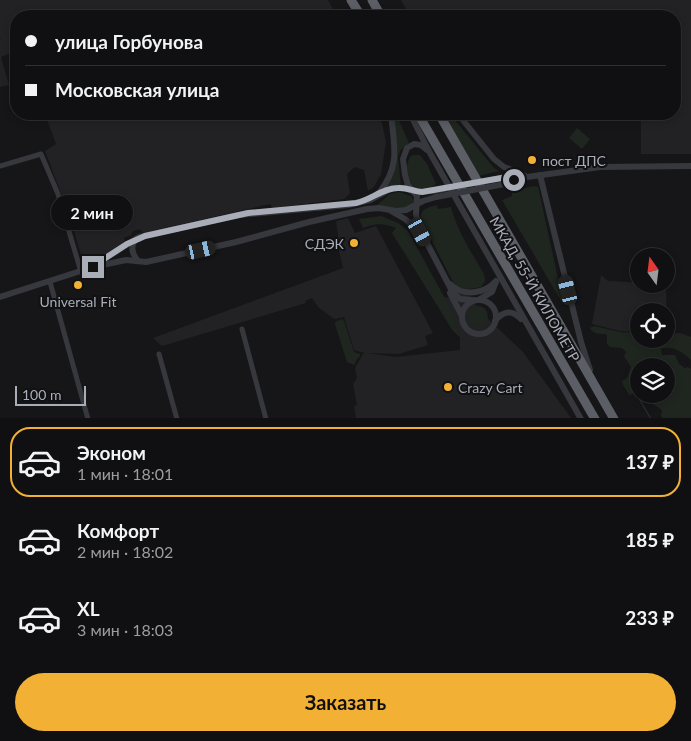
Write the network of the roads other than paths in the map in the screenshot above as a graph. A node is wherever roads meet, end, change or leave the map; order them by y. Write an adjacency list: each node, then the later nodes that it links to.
1 (391, 120): 15 (street)
2 (413, 120): 6 (street)
3 (421, 120): 40 (highway, МКАД, 55-Й КИЛОМЕТР)
4 (442, 120): 35 (highway, МКАД, 55-Й КИЛОМЕТР)
5 (463, 120): 9 (street)
6 (430, 153): 13 (street); 21 (street)
7 (0, 166): 24 (street)
8 (691, 166): 10 (street)
9 (513, 173): 11 (street); 12 (street)
10 (540, 175): 11 (street); 35 (street)
11 (527, 177): 12 (street)
12 (509, 180): 14 (street, bridge)
13 (414, 192): 14 (street); 15 (street); 16 (street)
14 (434, 194): 16 (street)
15 (377, 195): 17 (street); 20 (street)
16 (417, 205): 18 (street); 19 (street)
17 (374, 208): 18 (street); 22 (street)
18 (388, 210): 19 (street)
19 (420, 232): 25 (street)
20 (137, 238): 22 (street); 23 (street)
21 (490, 257): 26 (street); 32 (street)
22 (138, 261): 23 (street)
23 (90, 268): 24 (street)
24 (81, 272): 27 (street)
25 (444, 275): 26 (street); 29 (street); 30 (street)
26 (496, 280): 29 (street)
27 (50, 282): 28 (street); 36 (street)
28 (0, 296)
29 (476, 300): 30 (street); 31 (street)
30 (462, 316): 31 (street)
31 (495, 321): 32 (street)
32 (529, 328): 39 (street)
33 (242, 330): 38 (street)
34 (159, 354): 37 (street)
35 (600, 395): 41 (highway, МКАД, 55-Й КИЛОМЕТР)
36 (88, 418)
37 (177, 418)
38 (266, 418)
39 (581, 418)
40 (595, 418)
41 (614, 418)

